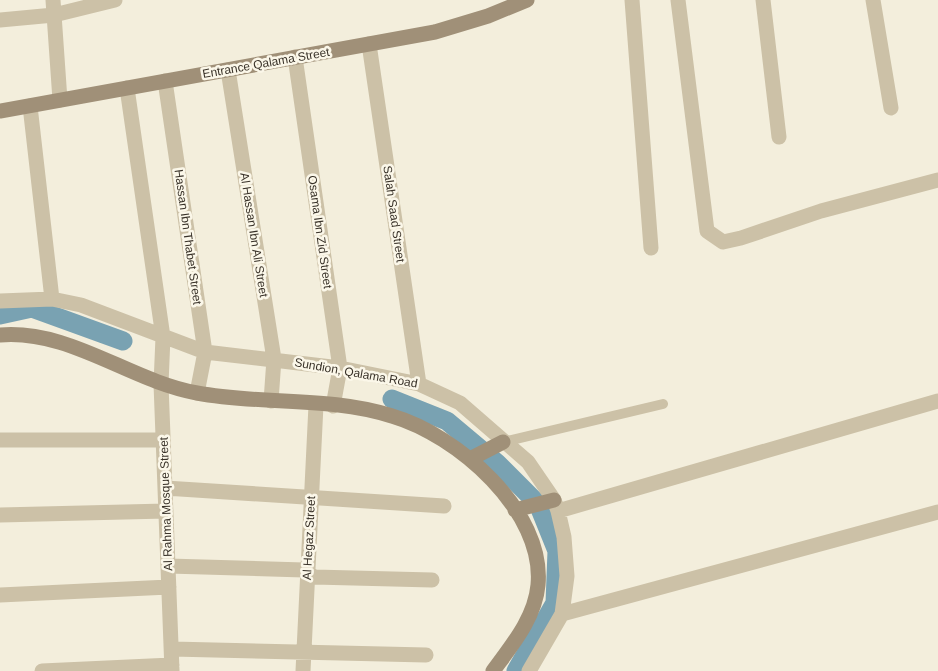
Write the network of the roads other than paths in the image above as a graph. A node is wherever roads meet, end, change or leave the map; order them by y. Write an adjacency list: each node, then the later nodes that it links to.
1 (115, 0): 7 (street)
2 (527, 0): 9 (street, Entrance Qalama Street)
3 (632, 0): 20 (street)
4 (678, 0): 19 (street)
5 (763, 0): 18 (street)
6 (873, 0): 16 (street)
7 (53, 7): 8 (street); 14 (street)
8 (0, 20)
9 (369, 44): 10 (street, Entrance Qalama Street); 29 (street, Salah Saad Street)
10 (295, 58): 11 (street, Entrance Qalama Street); 27 (street, Osama Ibn Zid Street)
11 (228, 70): 12 (street, Entrance Qalama Street); 26 (street, Al Hassan Ibn Ali Street)
12 (165, 81): 13 (street, Entrance Qalama Street); 25 (street, Hassan Ibn Thabet Street)
13 (127, 88): 14 (street, Entrance Qalama Street); 24 (street, Al Rahma Mosque Street)
14 (60, 100): 15 (street, Entrance Qalama Street)
15 (30, 106): 17 (street, Entrance Qalama Street); 21 (street)
16 (891, 108)
17 (0, 111)
18 (779, 137)
19 (938, 180)
20 (651, 248)
21 (52, 299): 22 (street, Sundion, Qalama Road); 24 (street, Sundion, Qalama Road)
22 (0, 301)
23 (0, 335): 28 (street)
24 (163, 337): 25 (street, Sundion, Qalama Road); 28 (street, Al Rahma Mosque Street)
25 (205, 352): 26 (street, Sundion, Qalama Road); 30 (street, Hassan Ibn Thabet Street)
26 (274, 359): 27 (street, Sundion, Qalama Road); 31 (street, Al Hassan Ibn Ali Street)
27 (340, 368): 29 (street, Sundion, Qalama Road); 35 (street, Osama Ibn Zid Street)
28 (161, 384): 30 (street); 37 (street, Al Rahma Mosque Street)
29 (419, 384): 38 (street, Sundion, Qalama Road)
30 (198, 393): 31 (street)
31 (271, 401): 34 (street)
32 (938, 401): 43 (street)
33 (663, 404): 38 (lane)
34 (316, 405): 35 (street); 41 (street, Al Hegaz Street)
35 (333, 406): 39 (street)
36 (0, 440): 37 (street)
37 (164, 440): 40 (street, Al Rahma Mosque Street)
38 (503, 442): 39 (street); 43 (street, Sundion, Qalama Road)
39 (470, 459): 44 (street)
40 (165, 488): 41 (street); 45 (street, Al Rahma Mosque Street)
41 (311, 497): 42 (street); 49 (street, Al Hegaz Street)
42 (444, 506)
43 (556, 506): 44 (street); 53 (street, Sundion, Qalama Road)
44 (515, 510): 60 (street)
45 (166, 512): 47 (street); 48 (street, Al Rahma Mosque Street)
46 (938, 512): 53 (street)
47 (0, 515)
48 (168, 566): 49 (street); 51 (street, Al Rahma Mosque Street)
49 (308, 572): 50 (street); 55 (street, Al Hegaz Street)
50 (432, 580)
51 (169, 587): 52 (street); 54 (street, Al Rahma Mosque Street)
52 (0, 595)
53 (562, 614): 61 (street, Sundion, Qalama Road)
54 (172, 649): 55 (street); 57 (street, Al Rahma Mosque Street)
55 (304, 652): 56 (street); 59 (street, Al Hegaz Street)
56 (426, 655)
57 (172, 668): 58 (street)
58 (42, 671)
59 (303, 671)
60 (493, 671)
61 (529, 671)

